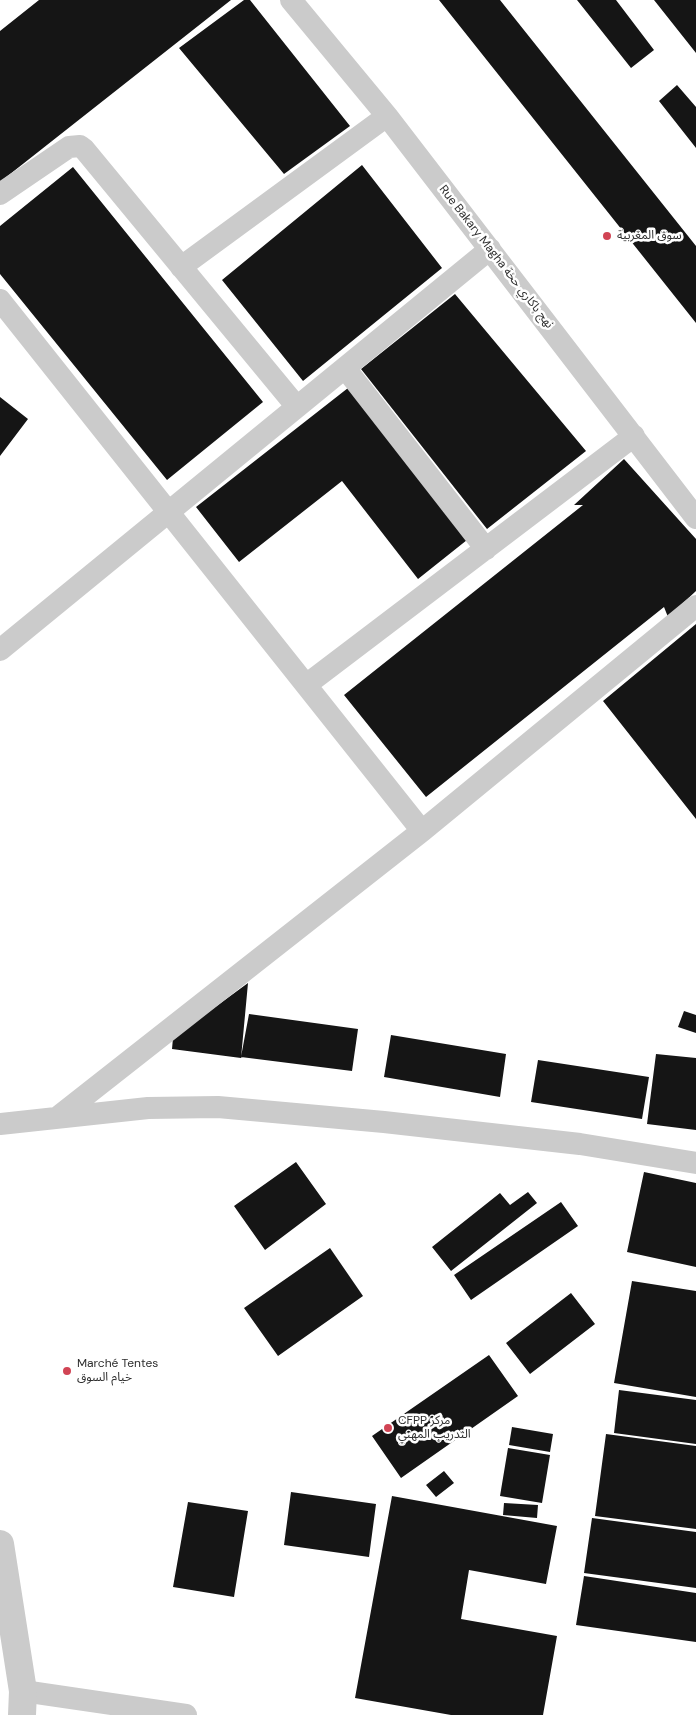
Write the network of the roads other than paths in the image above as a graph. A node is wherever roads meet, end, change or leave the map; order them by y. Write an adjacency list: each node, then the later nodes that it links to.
1 (291, 0): 2 (street, Rue Bakary Magha نهج باكاري حخة)
2 (387, 116): 4 (street, Rue Bakary Magha نهج باكاري حخة); 5 (street)
3 (0, 194): 5 (street)
4 (490, 249): 7 (street); 9 (street, Rue Bakary Magha نهج باكاري حخة)
5 (182, 267): 8 (street)
6 (0, 300): 10 (street)
7 (345, 368): 8 (street); 12 (street)
8 (298, 407): 10 (street)
9 (634, 436): 11 (street, Rue Bakary Magha نهج باكاري حخة); 12 (street)
10 (169, 512): 14 (street); 15 (street)
11 (696, 518)
12 (486, 549): 15 (street)
13 (696, 606): 16 (street)
14 (0, 650)
15 (306, 685): 16 (street)
16 (422, 831): 17 (street)
17 (58, 1117): 18 (street); 19 (street)
18 (0, 1124)
19 (696, 1163)
20 (0, 1544): 21 (street)
21 (22, 1703): 22 (street)
22 (186, 1715)

